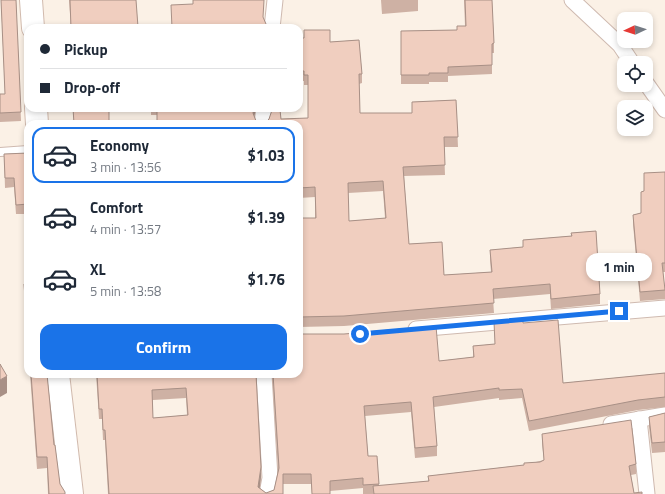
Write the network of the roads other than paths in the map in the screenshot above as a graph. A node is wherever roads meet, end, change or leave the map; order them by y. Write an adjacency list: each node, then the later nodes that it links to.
1 (31, 0): 4 (street)
2 (275, 0): 5 (street)
3 (572, 0): 6 (street)
4 (32, 24)
5 (272, 24)
6 (627, 56)
7 (652, 92): 8 (street)
8 (665, 110)
9 (24, 150): 10 (lane)
10 (0, 152)
11 (665, 308): 12 (street)
12 (399, 330)
13 (58, 378): 18 (street)
14 (264, 378): 19 (street)
15 (665, 415): 16 (street)
16 (639, 419): 17 (street); 20 (street)
17 (600, 426)
18 (72, 494)
19 (267, 494)
20 (647, 494)

